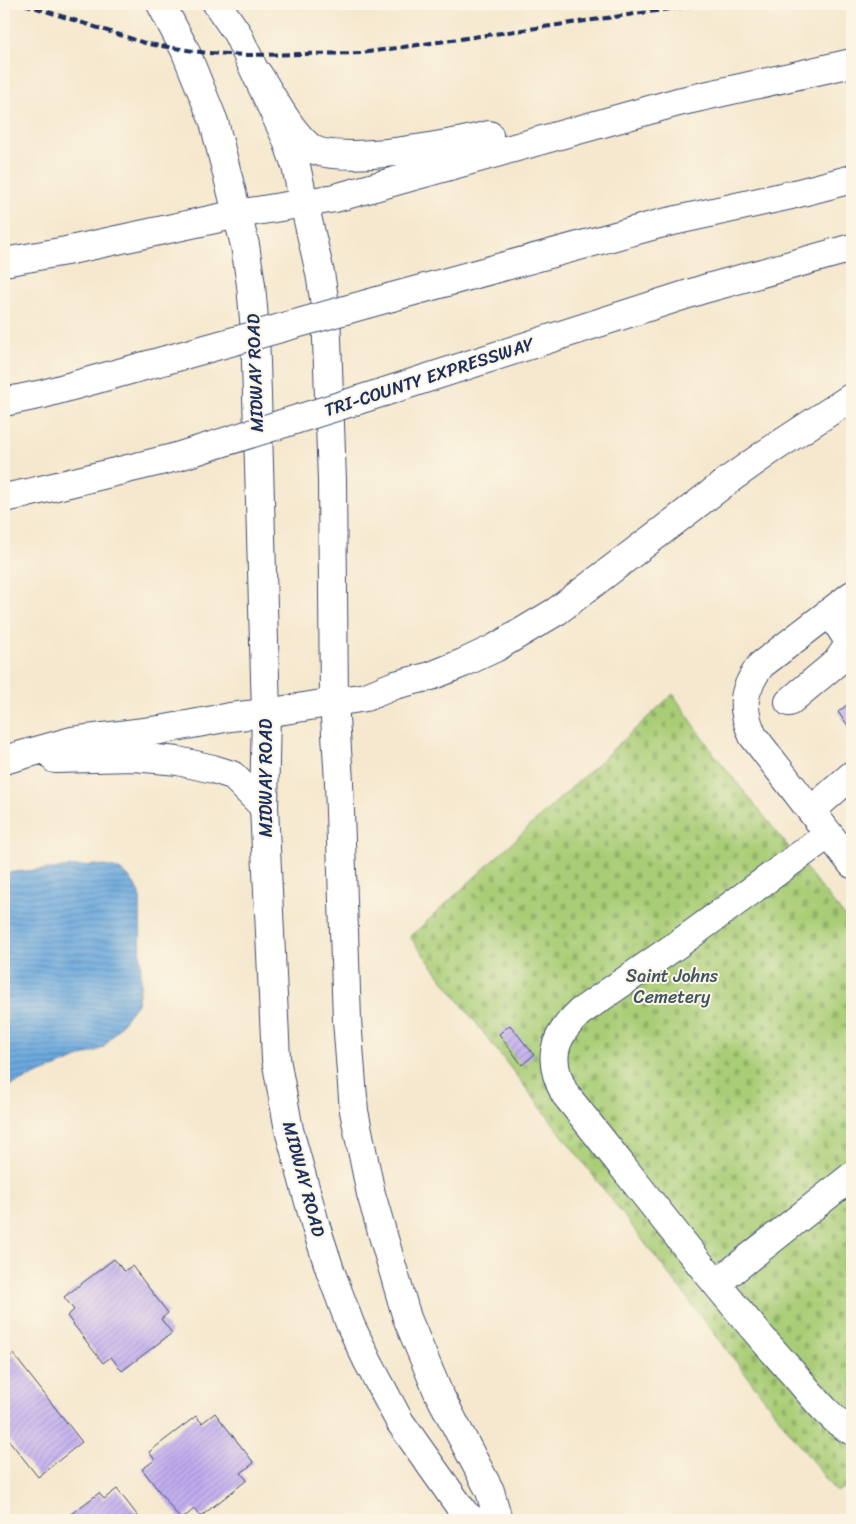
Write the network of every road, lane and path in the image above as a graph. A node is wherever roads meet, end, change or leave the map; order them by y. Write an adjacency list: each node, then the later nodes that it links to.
1 (161, 4): 8 (main road, MIDWAY ROAD)
2 (217, 4): 4 (main road)
3 (852, 63): 5 (main road)
4 (258, 74): 5 (main road); 7 (main road)
5 (678, 102): 7 (main road)
6 (852, 179): 12 (main road, bridge)
7 (304, 202): 8 (main road); 16 (main road)
8 (238, 214): 10 (main road); 18 (main road, MIDWAY ROAD)
9 (852, 248): 13 (main road, TRI-COUNTY EXPRESSWAY, bridge)
10 (4, 262)
11 (852, 397): 16 (main road)
12 (4, 402)
13 (4, 498)
14 (852, 594): 15 (main road)
15 (830, 612): 17 (main road); 22 (main road)
16 (334, 701): 18 (main road); 29 (main road)
17 (789, 702)
18 (266, 713): 19 (main road); 21 (main road, MIDWAY ROAD)
19 (4, 760): 21 (main road)
20 (852, 775): 22 (main road)
21 (264, 807): 28 (main road, MIDWAY ROAD)
22 (811, 811): 23 (main road)
23 (829, 834): 24 (main road); 26 (main road)
24 (852, 864)
25 (852, 1176): 26 (main road)
26 (717, 1283): 27 (main road)
27 (852, 1430)
28 (473, 1520)
29 (498, 1520)

